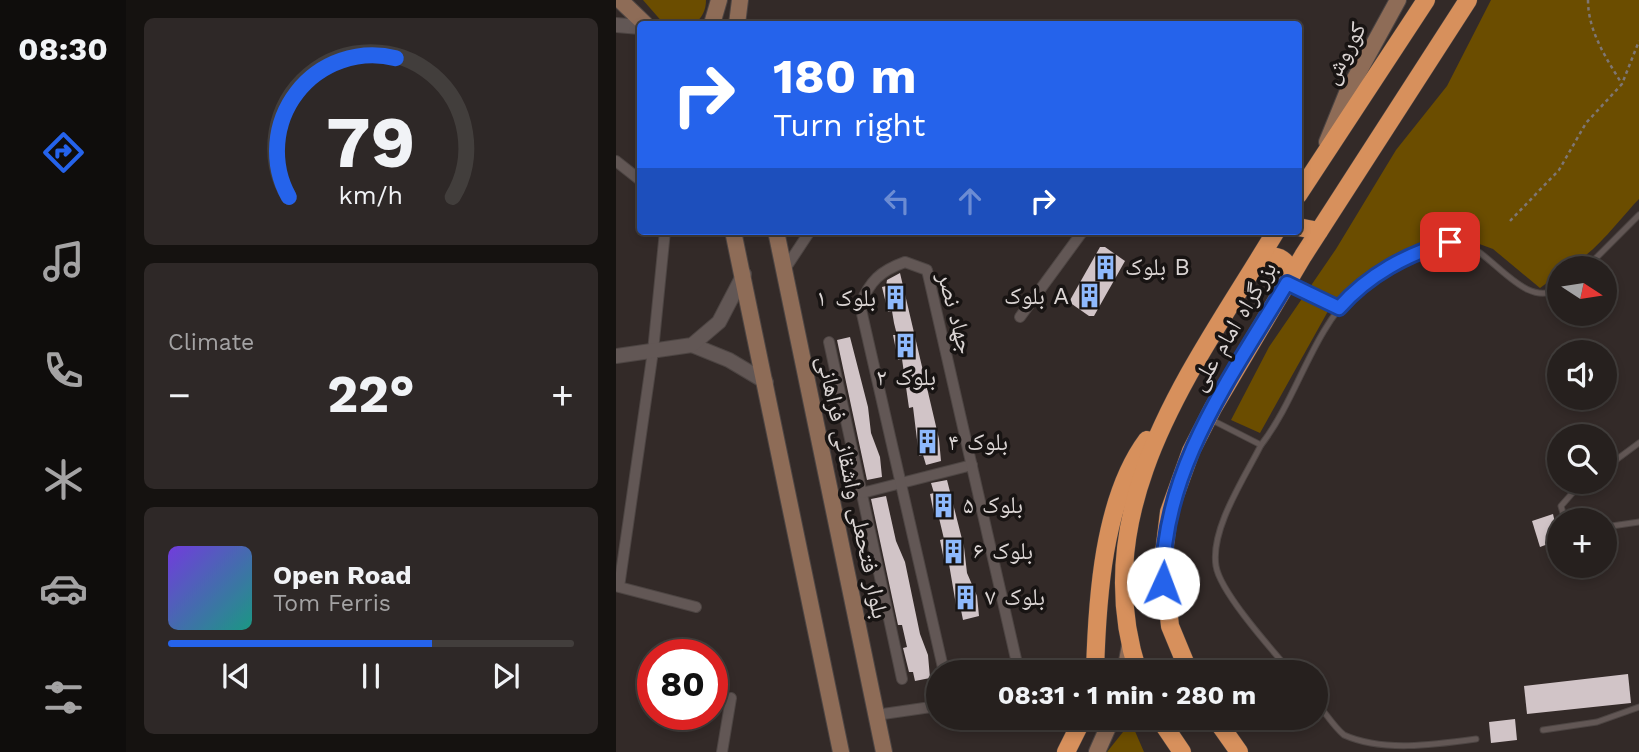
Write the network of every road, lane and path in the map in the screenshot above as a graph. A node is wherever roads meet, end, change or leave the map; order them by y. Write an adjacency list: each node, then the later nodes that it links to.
1 (620, 0): 8 (main road)
2 (719, 0): 9 (main road)
3 (740, 0): 10 (main road)
4 (1398, 0): 16 (main road, کوروش)
5 (1426, 0): 16 (highway)
6 (1468, 0): 22 (highway, بزرگراه امام علی)
7 (1588, 0): 14 (path)
8 (639, 21)
9 (716, 21)
10 (737, 21)
11 (616, 25): 12 (street)
12 (637, 26)
13 (1639, 41): 14 (path)
14 (1622, 84): 20 (path)
15 (618, 164): 17 (street)
16 (1317, 167): 18 (highway)
17 (637, 178)
18 (1302, 189)
19 (1639, 215): 29 (lane)
20 (1510, 221)
21 (1302, 228): 22 (highway)
22 (1319, 231): 33 (highway, بزرگراه امام علی)
23 (665, 235): 39 (street)
24 (734, 235): 32 (main road)
25 (777, 235): 31 (main road, بلوار فتحعلی واشقانی فراهانی)
26 (807, 235): 31 (street)
27 (1080, 235): 36 (street)
28 (1274, 235): 30 (highway, بزرگراه امام علی)
29 (1598, 256)
30 (1260, 258): 33 (highway); 42 (highway, بزرگراه امام علی)
31 (785, 269): 67 (main road, بلوار فتحعلی واشقانی فراهانی)
32 (744, 274): 38 (street); 41 (main road)
33 (1288, 281): 35 (lane); 43 (highway, بزرگراه امام علی)
34 (1547, 291): 35 (lane)
35 (1339, 308): 45 (lane)
36 (1020, 317)
37 (829, 342): 49 (street)
38 (692, 345): 39 (street); 41 (street)
39 (653, 351): 40 (street); 54 (street)
40 (616, 356)
41 (766, 382): 76 (main road)
42 (1168, 412): 55 (highway, بزرگراه امام علی); 58 (highway)
43 (1208, 418): 45 (lane); 61 (highway, بزرگراه امام علی)
44 (1639, 443): 46 (lane)
45 (1261, 445): 62 (lane)
46 (1617, 459)
47 (972, 466): 48 (street); 48 (street, جهاد نصر); 57 (street, جهاد نصر)
48 (901, 483): 49 (street); 56 (street, جهاد نصر)
49 (862, 493): 63 (street)
50 (1572, 494): 51 (lane)
51 (1562, 508)
52 (1639, 522): 53 (lane)
53 (1617, 525)
54 (696, 607)
55 (1130, 645): 59 (main road); 60 (highway, بزرگراه امام علی)
56 (941, 660)
57 (1016, 660)
58 (1095, 660)
59 (1127, 660)
60 (1134, 660)
61 (1184, 660)
62 (1282, 660)
63 (902, 679)
64 (731, 698): 75 (street)
65 (1639, 707): 73 (lane)
66 (926, 708): 67 (street)
67 (876, 715): 77 (main road, بلوار فتحعلی واشقانی فراهانی)
68 (1328, 716): 74 (lane)
69 (1077, 730): 78 (highway)
70 (1107, 730): 79 (main road)
71 (1167, 730): 80 (highway)
72 (1223, 730): 81 (highway)
73 (1543, 730)
74 (1476, 739)
75 (722, 752)
76 (841, 752)
77 (884, 752)
78 (1066, 752)
79 (1097, 752)
80 (1182, 752)
81 (1239, 752)

